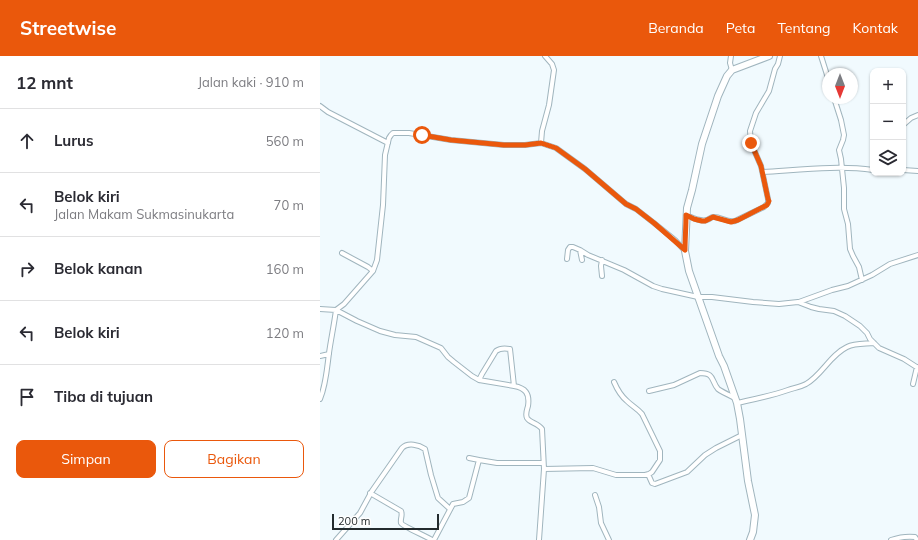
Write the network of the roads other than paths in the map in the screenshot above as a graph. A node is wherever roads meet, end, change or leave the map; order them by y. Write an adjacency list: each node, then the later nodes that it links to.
1 (546, 56): 13 (street)
2 (731, 56): 7 (street)
3 (769, 56): 7 (street)
4 (780, 56): 18 (street)
5 (821, 56): 6 (street)
6 (825, 68)
7 (732, 70): 19 (street)
8 (836, 104): 14 (street)
9 (320, 106): 12 (street)
10 (918, 115): 11 (street)
11 (906, 122)
12 (388, 143): 13 (street); 27 (street)
13 (541, 143): 21 (street)
14 (842, 168): 15 (street); 18 (street); 29 (street)
15 (870, 170)
16 (906, 170): 17 (street)
17 (918, 171)
18 (763, 172): 19 (street)
19 (686, 215): 21 (street)
20 (580, 250): 24 (street); 25 (street); 26 (street)
21 (685, 250): 30 (street)
22 (342, 253): 27 (street)
23 (918, 255): 29 (street)
24 (567, 259)
25 (582, 260)
26 (602, 260): 28 (street); 30 (street)
27 (373, 271): 33 (street)
28 (602, 276)
29 (862, 280): 31 (street)
30 (698, 297): 31 (street); 44 (street)
31 (798, 302): 34 (street)
32 (320, 309): 33 (street)
33 (336, 310): 35 (street); 38 (street)
34 (874, 343): 37 (street); 44 (street)
35 (329, 354): 36 (street); 43 (street)
36 (320, 356)
37 (918, 368): 40 (street)
38 (479, 380): 41 (street); 41 (street)
39 (614, 382): 50 (street)
40 (913, 384)
41 (514, 386): 48 (street)
42 (649, 391): 44 (street)
43 (320, 399)
44 (736, 400): 45 (street)
45 (742, 434): 50 (street); 58 (street)
46 (469, 458): 47 (street)
47 (479, 460): 48 (street); 53 (street)
48 (543, 463): 49 (street)
49 (544, 469): 50 (street); 56 (street)
50 (648, 474)
51 (370, 493): 53 (street); 54 (street); 55 (street)
52 (595, 495): 57 (street)
53 (450, 509): 55 (street)
54 (336, 540)
55 (433, 540)
56 (539, 540)
57 (609, 540)
58 (750, 540)
59 (891, 540): 60 (street)
60 (917, 540)

